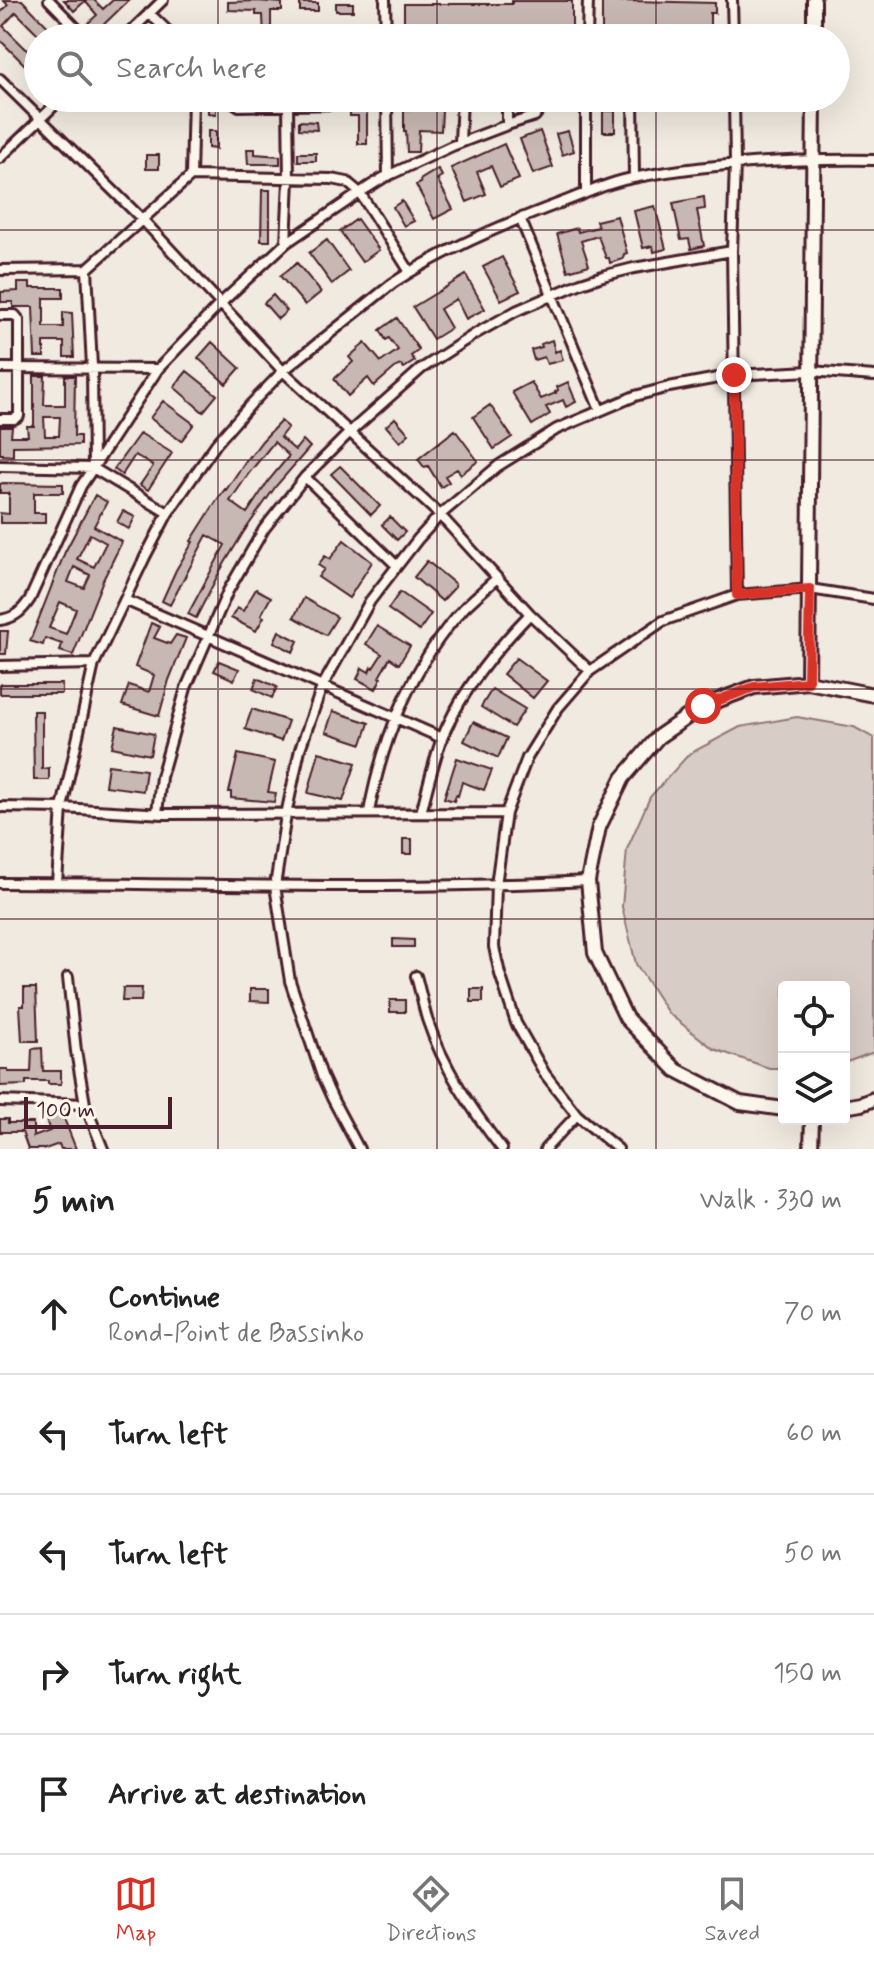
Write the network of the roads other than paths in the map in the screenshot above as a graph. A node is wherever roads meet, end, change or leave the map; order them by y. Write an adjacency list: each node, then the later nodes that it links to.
1 (49, 0): 8 (street)
2 (163, 0): 7 (street)
3 (385, 0): 11 (street)
4 (588, 0): 12 (street)
5 (732, 0): 13 (street)
6 (814, 0): 14 (street)
7 (149, 13): 9 (street); 10 (street)
8 (72, 24)
9 (138, 24)
10 (160, 24)
11 (386, 24)
12 (587, 24)
13 (733, 24)
14 (814, 24)
15 (0, 79): 16 (street)
16 (24, 102)
17 (34, 112): 29 (street)
18 (47, 112): 29 (street)
19 (193, 112): 36 (street)
20 (288, 112): 39 (street)
21 (387, 112): 37 (street)
22 (461, 112): 31 (street)
23 (507, 112): 30 (street)
24 (538, 112): 30 (street)
25 (586, 112): 41 (street)
26 (633, 112): 38 (street)
27 (734, 112): 35 (street)
28 (814, 112): 33 (street)
29 (40, 118): 32 (street); 43 (street)
30 (507, 125): 31 (street)
31 (460, 142): 37 (street)
32 (0, 158)
33 (813, 160): 34 (street); 35 (street); 57 (street)
34 (874, 160)
35 (735, 163): 38 (street); 45 (street)
36 (191, 176): 39 (street); 43 (street)
37 (388, 176): 40 (street)
38 (634, 177): 41 (street)
39 (289, 180): 40 (street); 44 (street)
40 (360, 193): 44 (street); 48 (street)
41 (586, 193): 42 (street)
42 (520, 218): 48 (street); 49 (street)
43 (142, 219): 46 (street); 50 (street)
44 (286, 243): 50 (street)
45 (732, 251): 49 (street); 58 (street)
46 (87, 269): 47 (street); 52 (street)
47 (0, 270)
48 (410, 272): 56 (street)
49 (552, 296): 60 (street); 62 (street)
50 (220, 304): 55 (street); 56 (street)
51 (0, 315): 54 (street)
52 (92, 367): 54 (street); 55 (street); 64 (street)
53 (0, 368): 54 (street)
54 (19, 368): 61 (street)
55 (158, 369): 64 (street)
56 (283, 371): 62 (street); 66 (street)
57 (811, 371): 58 (street); 59 (street); 70 (street)
58 (734, 375): 60 (street); 71 (street)
59 (874, 376)
60 (600, 410): 67 (street)
61 (0, 419)
62 (350, 432): 65 (street); 67 (street)
63 (0, 466): 64 (street)
64 (93, 468): 66 (street); 75 (street)
65 (305, 477): 68 (street); 76 (street)
66 (168, 513): 73 (street)
67 (440, 515): 68 (street); 69 (street)
68 (397, 566): 81 (street)
69 (497, 578): 74 (street); 83 (street)
70 (810, 589): 71 (street); 72 (street); 80 (street)
71 (737, 595): 79 (street)
72 (874, 599)
73 (125, 600): 76 (street); 77 (street)
74 (530, 614): 79 (street); 84 (street)
75 (0, 620)
76 (208, 637): 81 (street); 88 (street)
77 (94, 664): 78 (street); 86 (street)
78 (0, 666)
79 (590, 671): 90 (street)
80 (808, 682): 82 (street); 92 (street)
81 (322, 687): 83 (street); 91 (street)
82 (874, 695)
83 (397, 717): 84 (street); 87 (street)
84 (442, 738): 89 (street)
85 (0, 807): 86 (street)
86 (62, 808): 88 (street); 94 (street)
87 (369, 812): 89 (street); 91 (street)
88 (157, 813): 91 (street)
89 (421, 813): 90 (street)
90 (506, 813): 95 (street)
91 (286, 815): 96 (street)
92 (588, 881): 95 (street); 103 (street)
93 (0, 883): 94 (street)
94 (57, 883): 96 (street)
95 (496, 885): 96 (street); 104 (street)
96 (275, 886): 107 (street)
97 (416, 976): 108 (street)
98 (68, 977): 101 (street)
99 (874, 1099): 102 (street)
100 (0, 1101): 101 (street)
101 (85, 1104): 106 (street)
102 (850, 1106)
103 (778, 1108)
104 (577, 1115): 109 (street); 110 (street)
105 (812, 1125): 111 (street)
106 (103, 1149)
107 (359, 1149)
108 (502, 1149)
109 (545, 1149)
110 (618, 1149)
111 (811, 1149)

